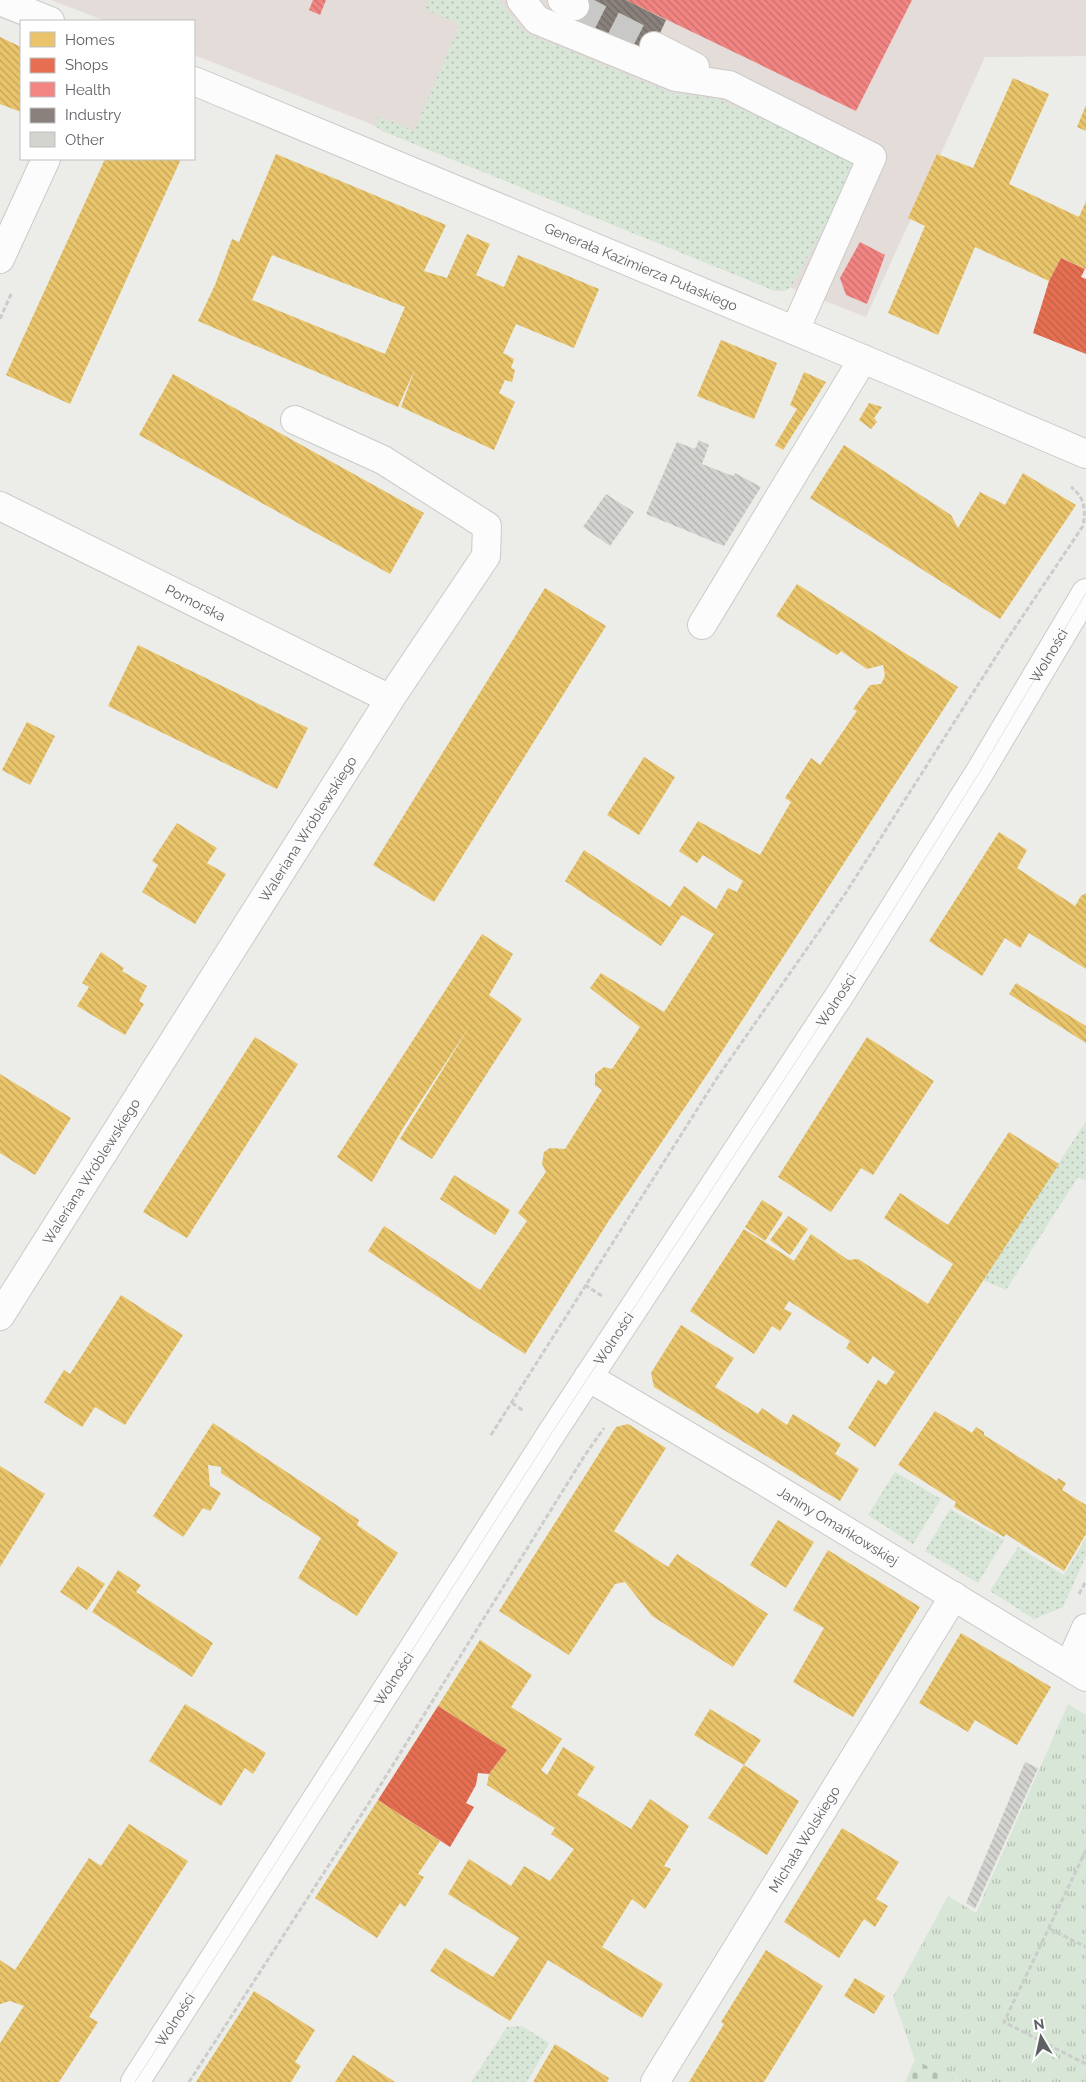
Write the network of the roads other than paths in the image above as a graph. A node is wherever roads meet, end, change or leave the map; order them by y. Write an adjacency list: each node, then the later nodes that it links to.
1 (520, 0): 6 (street)
2 (0, 1): 3 (street)
3 (48, 20)
4 (654, 46): 6 (street)
5 (195, 81): 9 (street, Generała Kazimierza Pułaskiego)
6 (729, 85): 9 (street)
7 (46, 160): 8 (street)
8 (0, 258)
9 (795, 330): 10 (street, Generała Kazimierza Pułaskiego)
10 (863, 359): 12 (street, Generała Kazimierza Pułaskiego); 15 (street)
11 (295, 420): 16 (street, Waleriana Wróblewskiego)
12 (1086, 454)
13 (0, 506): 16 (street, Pomorska)
14 (1086, 593): 18 (street, Wolności)
15 (702, 625)
16 (390, 699): 17 (street, Waleriana Wróblewskiego)
17 (0, 1316)
18 (588, 1377): 19 (street, Janiny Omańkowskiej); 22 (street, Wolności)
19 (954, 1596): 21 (street, Janiny Omańkowskiej); 23 (street, Michała Wolskiego)
20 (1086, 1628): 21 (street)
21 (1077, 1671)
22 (134, 2082)
23 (655, 2082)

